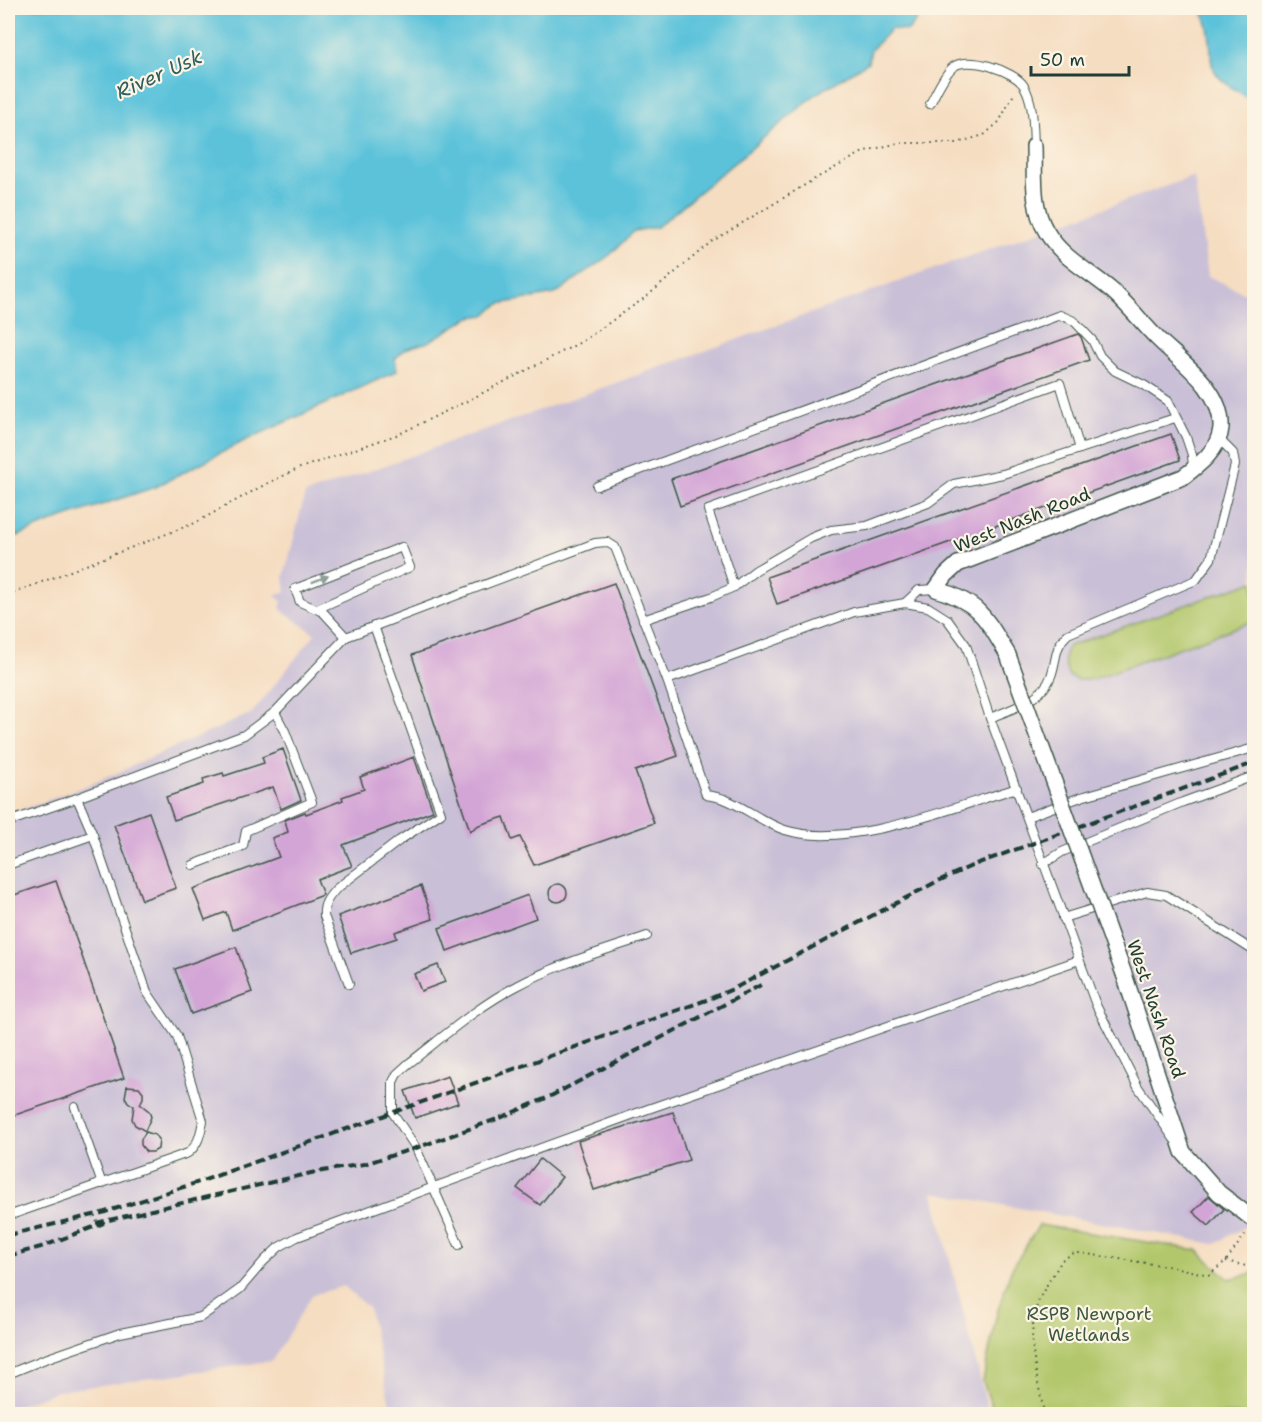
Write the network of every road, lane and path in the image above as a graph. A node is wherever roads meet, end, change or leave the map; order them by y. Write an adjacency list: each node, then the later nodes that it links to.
1 (1019, 81): 2 (lane); 3 (lane); 11 (path)
2 (930, 104)
3 (1034, 146): 5 (street)
4 (1175, 418): 6 (lane); 7 (lane); 8 (lane)
5 (1218, 439): 7 (street, West Nash Road); 19 (lane)
6 (1080, 448): 9 (lane); 9 (lane)
7 (1193, 469): 10 (street, West Nash Road)
8 (597, 486)
9 (734, 586): 14 (lane)
10 (936, 589): 12 (lane); 36 (street, West Nash Road, bridge)
11 (8, 594)
12 (905, 603): 17 (lane); 19 (lane)
13 (317, 609): 13 (lane, one-way to 13); 16 (lane)
14 (644, 620): 15 (lane); 17 (lane)
15 (374, 626): 16 (lane); 34 (lane)
16 (346, 636): 18 (lane)
17 (667, 680): 22 (lane)
18 (275, 712): 23 (lane); 29 (lane)
19 (990, 718): 22 (lane)
20 (1254, 748): 24 (lane)
21 (1254, 776): 27 (lane)
22 (1017, 788): 24 (lane)
23 (77, 798): 25 (lane); 26 (lane)
24 (1027, 817): 27 (lane)
25 (8, 822)
26 (93, 835): 28 (lane); 37 (lane)
27 (1044, 864): 30 (lane)
28 (8, 865)
29 (193, 865)
30 (1063, 918): 32 (lane); 33 (lane)
31 (647, 936): 38 (lane)
32 (1254, 951)
33 (1079, 960): 36 (lane); 38 (lane)
34 (349, 984)
35 (75, 1107): 37 (lane)
36 (1183, 1152): 40 (street, West Nash Road)
37 (102, 1184): 39 (lane)
38 (435, 1188): 41 (lane); 44 (lane)
39 (8, 1216)
40 (1251, 1225): 42 (path)
41 (459, 1245)
42 (1226, 1261): 43 (path); 45 (path)
43 (1254, 1268)
44 (8, 1374)
45 (1044, 1414)

